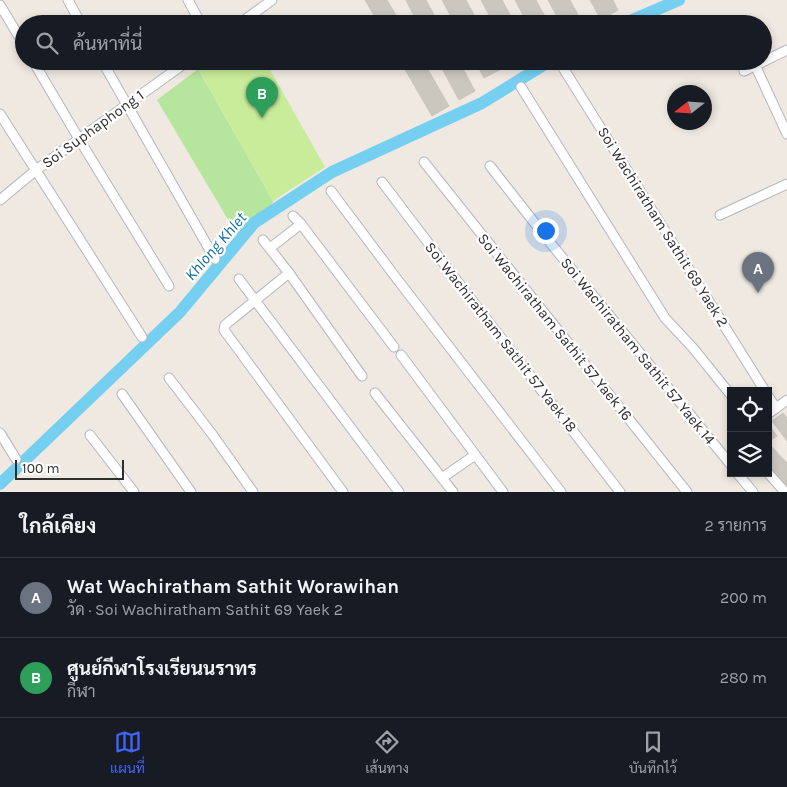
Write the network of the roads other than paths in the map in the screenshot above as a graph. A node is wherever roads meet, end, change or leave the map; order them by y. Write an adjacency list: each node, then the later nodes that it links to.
1 (68, 0): 5 (street)
2 (188, 0): 6 (street)
3 (272, 0): 7 (street)
4 (0, 5): 8 (street)
5 (76, 15)
6 (196, 15)
7 (251, 15)
8 (15, 30)
9 (787, 50): 10 (street)
10 (772, 57)
11 (38, 70): 20 (street)
12 (107, 70): 17 (street)
13 (175, 70): 17 (street, Soi Suphaphong 1)
14 (564, 70): 43 (street, Soi Wachiratham Sathit 69 Yaek 2)
15 (757, 70): 19 (street)
16 (521, 87): 44 (street)
17 (126, 105): 20 (street, Soi Suphaphong 1); 33 (street)
18 (0, 114): 23 (street)
19 (787, 134)
20 (79, 139): 23 (street, Soi Suphaphong 1); 36 (street)
21 (424, 162): 66 (street, Soi Wachiratham Sathit 57 Yaek 16)
22 (490, 166): 53 (street, Soi Wachiratham Sathit 57 Yaek 14)
23 (36, 170): 27 (street, Soi Suphaphong 1); 38 (street)
24 (382, 182): 65 (street, Soi Wachiratham Sathit 57 Yaek 18)
25 (787, 184): 28 (street)
26 (332, 191): 64 (street)
27 (0, 200)
28 (720, 215)
29 (293, 216): 30 (street)
30 (301, 224): 32 (street); 39 (street)
31 (263, 240): 32 (street)
32 (270, 248): 34 (street)
33 (215, 259)
34 (288, 273): 37 (street); 41 (street)
35 (239, 279): 37 (street)
36 (169, 286)
37 (255, 300): 60 (street); 61 (street)
38 (142, 337)
39 (394, 346)
40 (401, 355): 51 (street)
41 (362, 376)
42 (169, 378): 59 (street)
43 (762, 387)
44 (727, 390)
45 (376, 393): 56 (street)
46 (122, 394): 58 (street)
47 (787, 400): 48 (street)
48 (772, 411)
49 (0, 433): 52 (street)
50 (90, 436): 57 (street)
51 (475, 455): 56 (street); 63 (street)
52 (16, 459)
53 (727, 460)
54 (740, 477): 67 (street)
55 (772, 477): 68 (street)
56 (442, 478): 62 (street)
57 (134, 492)
58 (191, 492)
59 (253, 492)
60 (343, 492)
61 (399, 492)
62 (453, 492)
63 (503, 492)
64 (561, 492)
65 (620, 492)
66 (687, 492)
67 (752, 492)
68 (785, 492)

